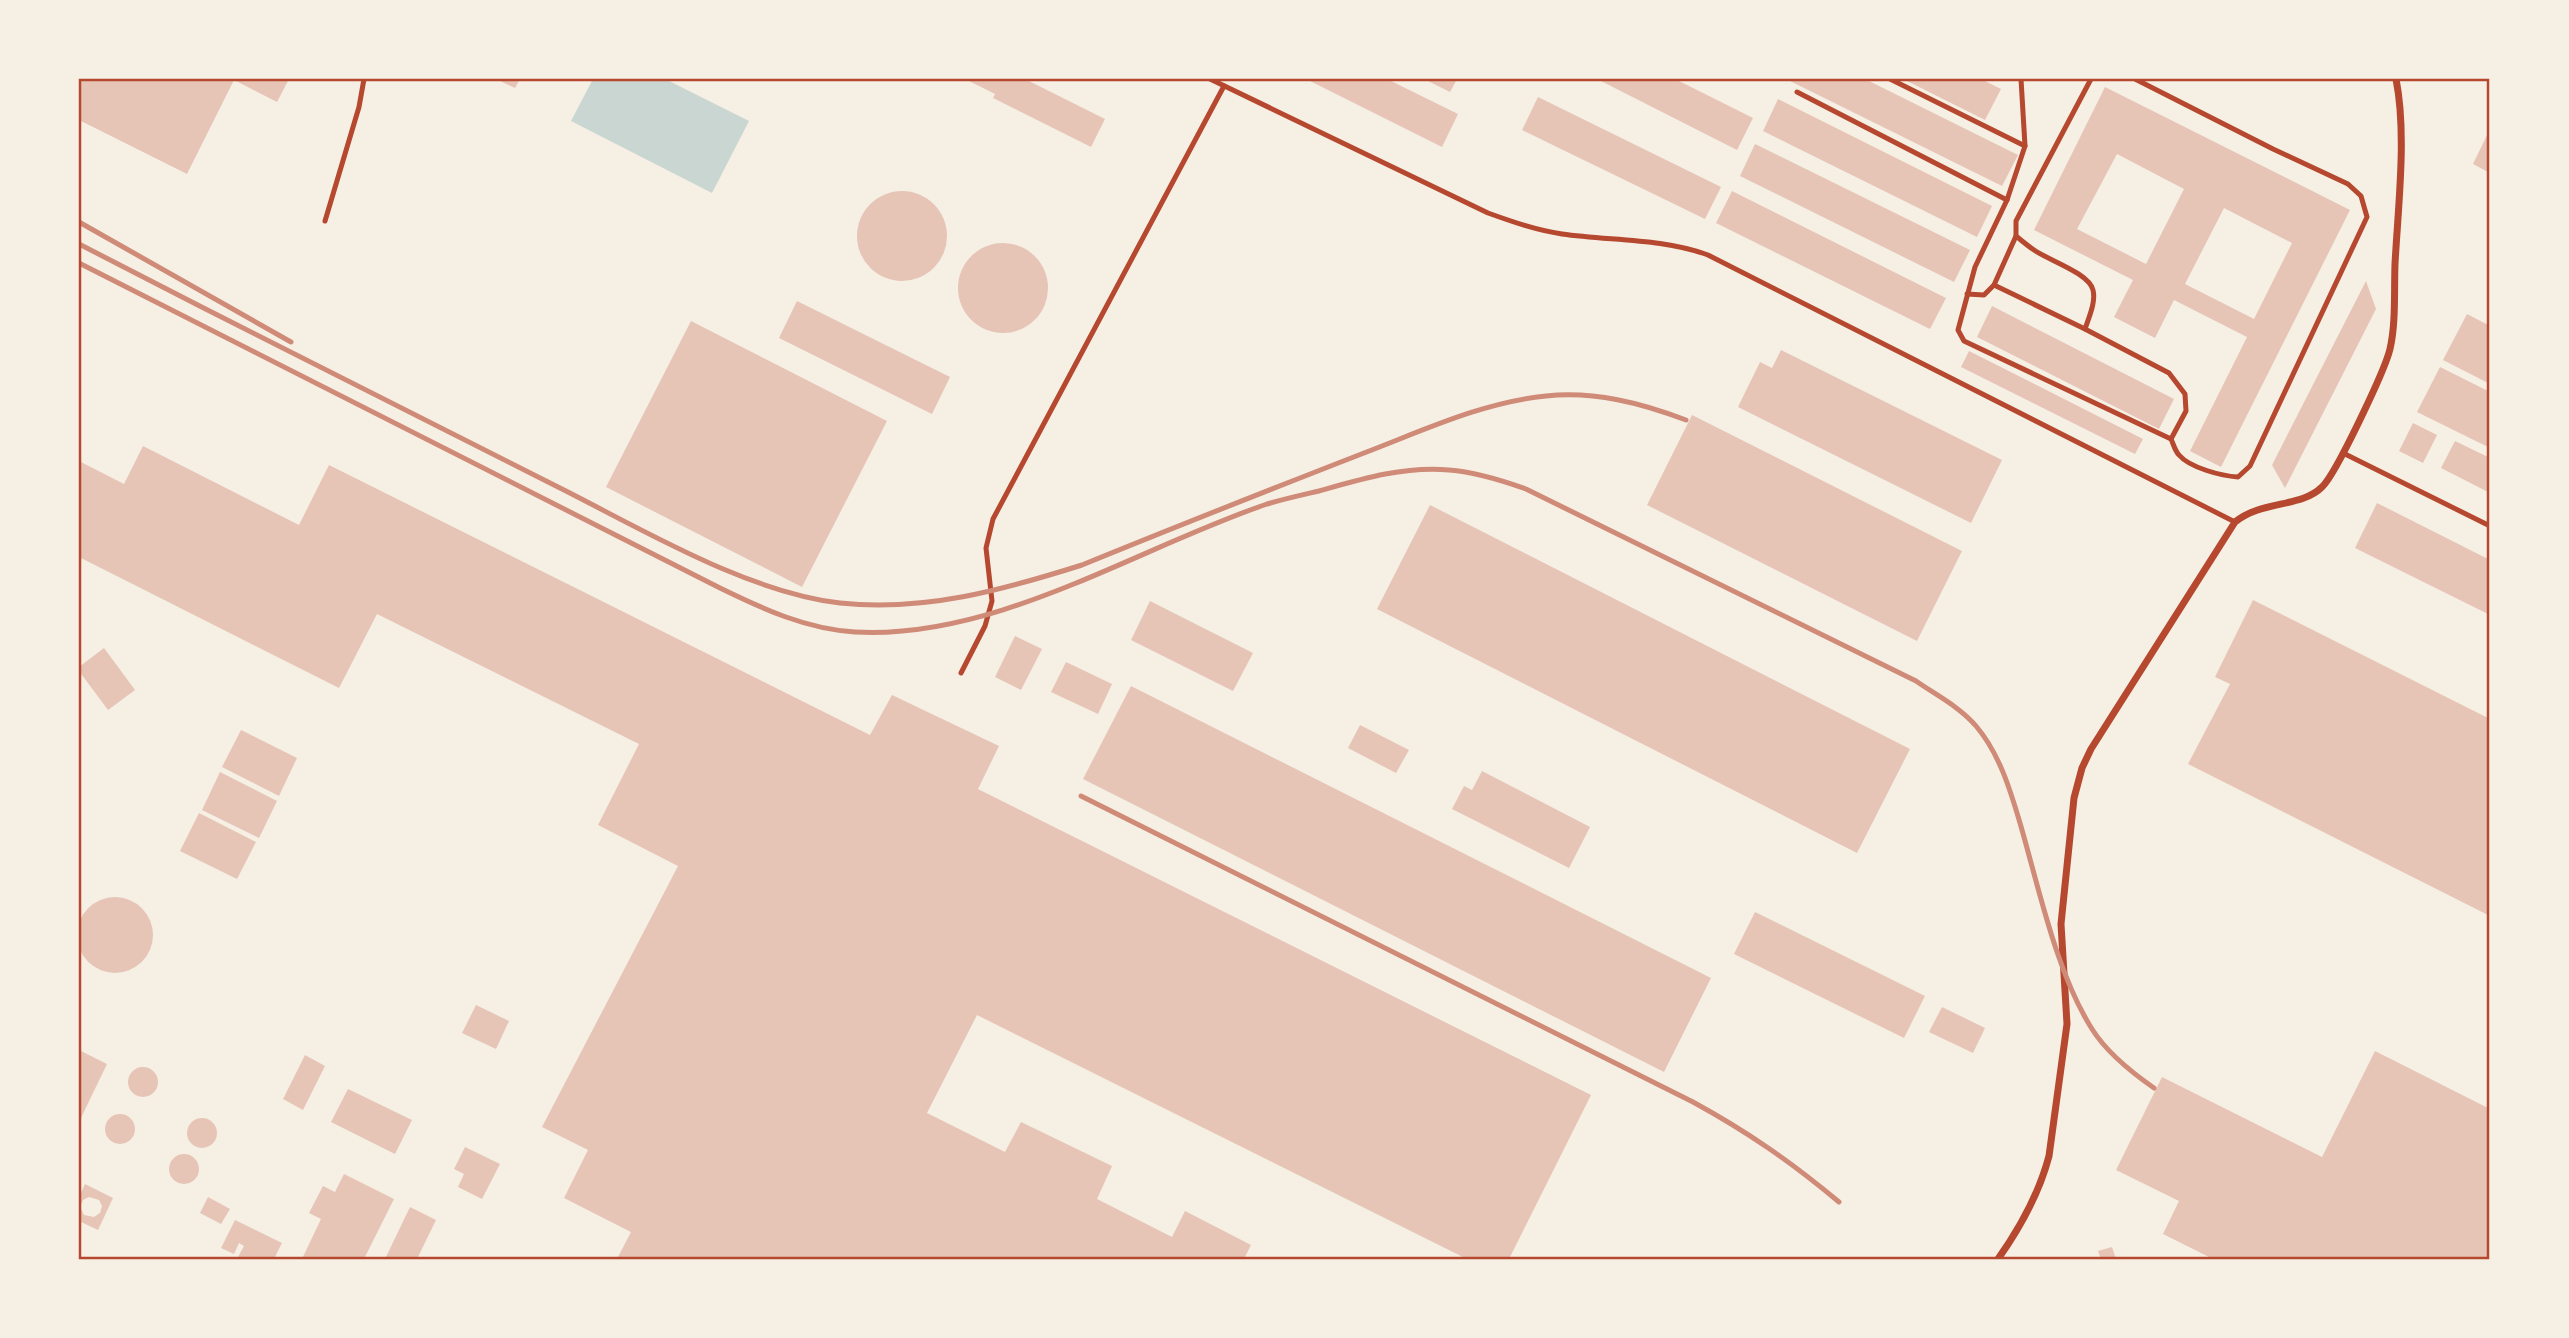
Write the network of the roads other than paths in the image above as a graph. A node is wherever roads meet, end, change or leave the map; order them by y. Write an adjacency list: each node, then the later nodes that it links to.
1 (364, 79): 12 (lane)
2 (1210, 79): 8 (lane)
3 (1890, 79): 10 (lane)
4 (2021, 79): 10 (lane)
5 (2091, 79): 13 (lane)
6 (2135, 79): 17 (lane)
7 (2396, 79): 18 (street)
8 (1224, 86): 19 (lane); 21 (lane)
9 (1797, 92): 11 (lane)
10 (2025, 146): 11 (lane)
11 (2007, 200): 15 (lane)
12 (325, 221)
13 (2016, 236): 14 (lane); 16 (lane)
14 (1994, 285): 15 (lane); 16 (lane)
15 (1967, 294): 17 (lane)
16 (2085, 329): 17 (lane)
17 (2171, 439)
18 (2342, 453): 19 (street); 20 (lane)
19 (2235, 522): 22 (street)
20 (2490, 526)
21 (961, 673)
22 (1998, 1259)

